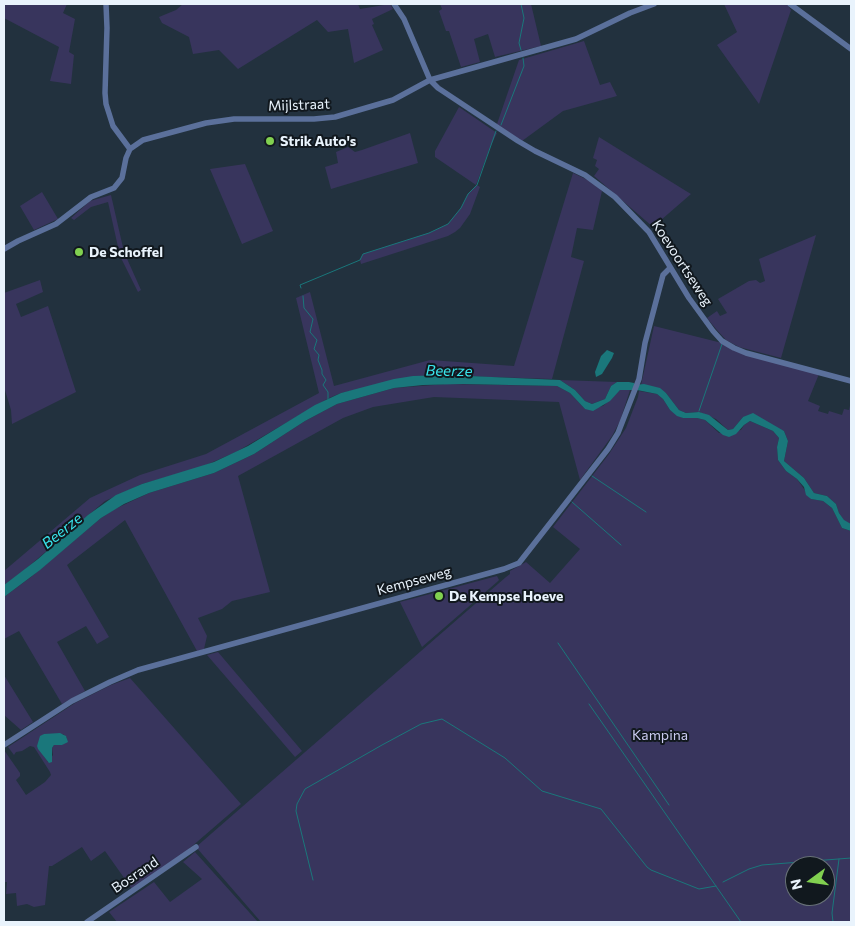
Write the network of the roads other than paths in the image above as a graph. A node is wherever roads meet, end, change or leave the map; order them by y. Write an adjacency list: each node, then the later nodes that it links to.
1 (106, 4): 7 (street)
2 (394, 4): 6 (street)
3 (654, 4): 6 (street, Mijlstraat)
4 (790, 4): 5 (street)
5 (851, 49)
6 (430, 80): 7 (street, Mijlstraat); 9 (street, Koevoortseweg)
7 (130, 149): 8 (street)
8 (4, 249)
9 (670, 268): 10 (street, Koevoortseweg); 11 (street, Kempseweg)
10 (851, 381)
11 (4, 745)
12 (196, 847): 13 (street, Bosrand)
13 (87, 922)

